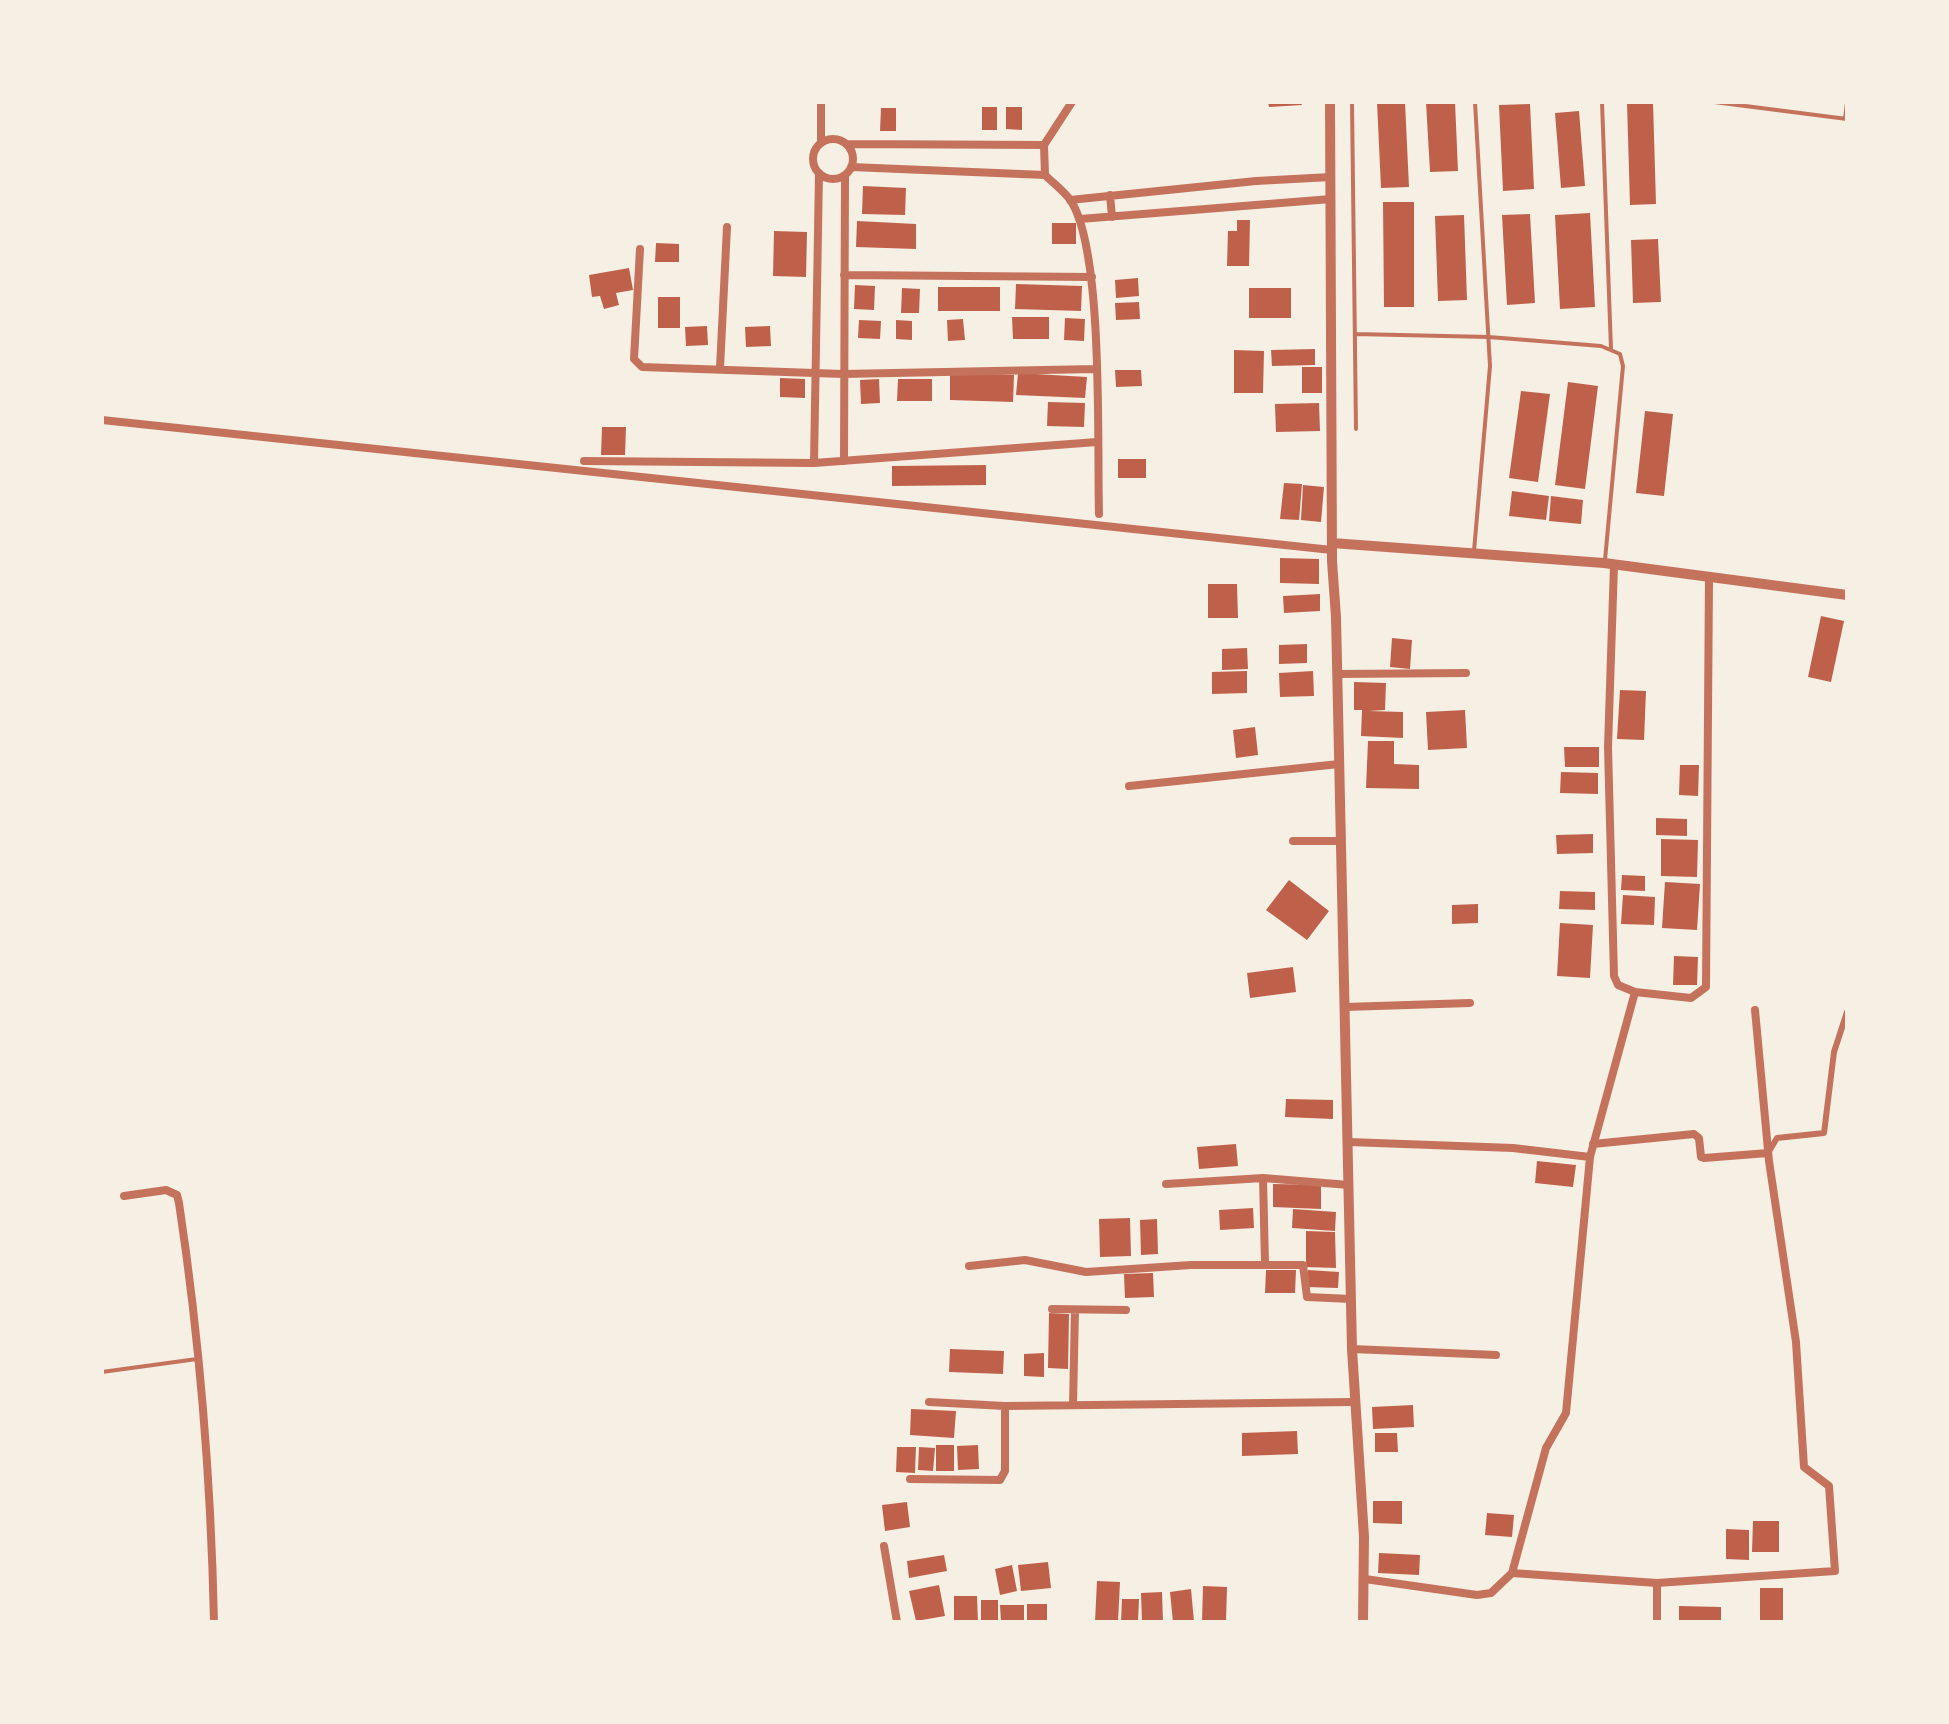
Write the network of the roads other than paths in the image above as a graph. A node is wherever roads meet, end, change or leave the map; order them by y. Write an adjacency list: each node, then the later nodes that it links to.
1 (821, 102): 10 (street)
2 (1072, 102): 12 (street)
3 (1330, 102): 17 (street)
4 (1352, 102): 27 (lane)
5 (1475, 102): 28 (lane)
6 (1602, 102): 29 (lane)
7 (1714, 102): 9 (lane)
8 (1847, 102): 9 (lane)
9 (1846, 119)
10 (821, 142): 11 (street); 14 (street)
11 (847, 144): 12 (street); 13 (street)
12 (1044, 145): 16 (street)
13 (851, 167): 15 (street); 16 (street)
14 (819, 173): 15 (street); 32 (street)
15 (845, 175): 25 (street)
16 (1045, 175): 20 (street)
17 (1331, 177): 18 (street); 19 (street)
18 (1110, 195): 20 (street); 21 (street)
19 (1331, 199): 21 (street); 41 (street)
20 (1070, 200): 22 (street)
21 (1112, 217): 22 (street)
22 (1080, 219): 26 (street)
23 (727, 227): 30 (street)
24 (640, 249): 30 (street)
25 (844, 275): 26 (street); 33 (street)
26 (1092, 277): 31 (street)
27 (1355, 334): 28 (lane); 35 (lane)
28 (1489, 337): 29 (lane); 42 (lane)
29 (1611, 349): 43 (lane)
30 (720, 368): 32 (street)
31 (1095, 369): 33 (street); 36 (street)
32 (817, 373): 33 (street); 39 (street)
33 (843, 374): 38 (street)
34 (102, 420): 41 (street)
35 (1356, 429)
36 (1097, 442): 38 (street); 40 (street)
37 (584, 461): 39 (street)
38 (844, 461): 39 (street)
39 (814, 463)
40 (1099, 514)
41 (1332, 546): 42 (street); 47 (street)
42 (1474, 555): 43 (street)
43 (1609, 564): 44 (street); 52 (street)
44 (1709, 577): 45 (street); 52 (street)
45 (1847, 595)
46 (1466, 673): 47 (street)
47 (1337, 674): 48 (street)
48 (1339, 764): 49 (street); 51 (street)
49 (1129, 786)
50 (1293, 841): 51 (street)
51 (1341, 841): 54 (street)
52 (1635, 992): 58 (street)
53 (1470, 1003): 54 (street)
54 (1345, 1007): 57 (street)
55 (1755, 1010): 59 (street)
56 (1847, 1012): 59 (street)
57 (1349, 1142): 60 (street); 63 (street)
58 (1593, 1144): 59 (street); 60 (street)
59 (1768, 1153): 83 (street)
60 (1590, 1157): 81 (street)
61 (1263, 1178): 62 (street); 63 (street); 65 (street)
62 (1166, 1184)
63 (1349, 1185): 67 (street)
64 (124, 1196): 73 (street)
65 (1265, 1263): 66 (street); 67 (street)
66 (969, 1266)
67 (1351, 1299): 71 (street)
68 (1052, 1309): 69 (street)
69 (1075, 1310): 70 (street); 77 (street)
70 (1126, 1310)
71 (1352, 1349): 72 (street); 76 (street)
72 (1496, 1355)
73 (199, 1358): 74 (lane); 84 (street)
74 (102, 1372)
75 (929, 1402): 78 (street)
76 (1353, 1402): 77 (street); 82 (street)
77 (1073, 1405): 78 (street)
78 (1005, 1406): 79 (street)
79 (910, 1479)
80 (884, 1546): 85 (street)
81 (1512, 1573): 82 (street); 83 (street)
82 (1365, 1579): 86 (street)
83 (1657, 1583): 87 (street)
84 (214, 1622)
85 (897, 1622)
86 (1363, 1622)
87 (1657, 1622)

